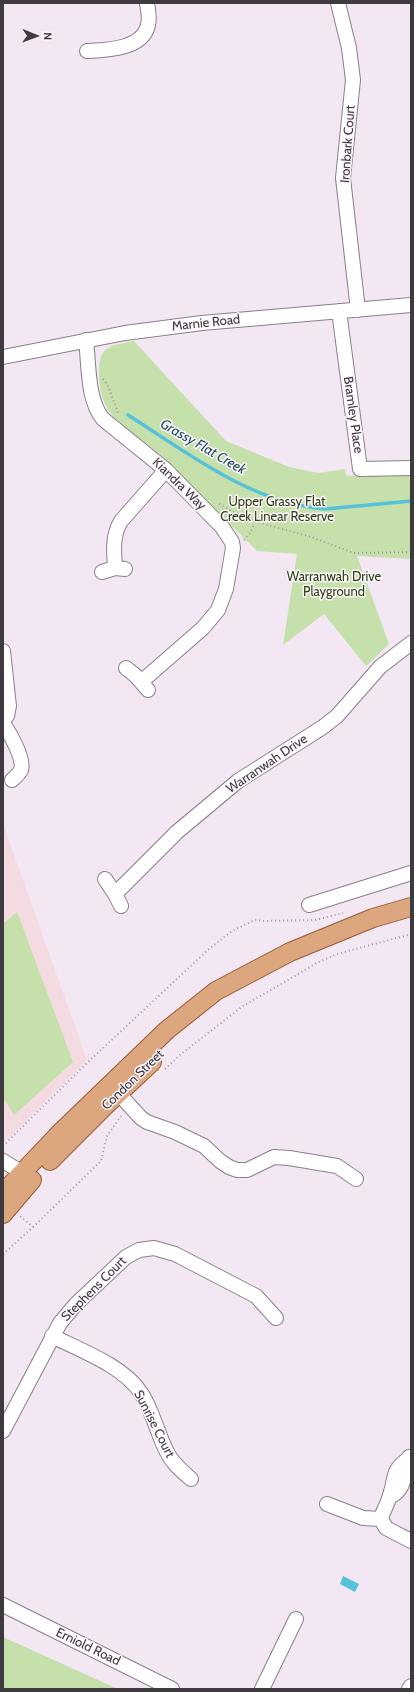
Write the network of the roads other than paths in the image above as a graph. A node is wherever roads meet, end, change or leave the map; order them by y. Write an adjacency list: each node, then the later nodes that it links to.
1 (147, 3): 3 (street)
2 (338, 3): 5 (street, Ironbark Court)
3 (87, 51)
4 (411, 305): 5 (street, Marnie Road)
5 (358, 310): 6 (street, Marnie Road)
6 (339, 311): 7 (street, Marnie Road); 9 (street, Bramley Place)
7 (86, 340): 8 (street, Marnie Road); 10 (street, Kiandra Way)
8 (3, 357)
9 (411, 468)
10 (166, 470): 11 (street); 14 (street, Kiandra Way)
11 (114, 570)
12 (411, 643): 19 (street, Warranwah Drive)
13 (3, 651): 15 (street)
14 (126, 668)
15 (3, 720)
16 (3, 723): 17 (street)
17 (12, 780)
18 (411, 873): 20 (street)
19 (105, 879)
20 (309, 905)
21 (411, 907): 22 (main road, Condon Street)
22 (275, 960): 23 (main road, Condon Street); 25 (main road, Condon Street)
23 (125, 1100): 25 (main road, Condon Street); 26 (street)
24 (3, 1161): 25 (street)
25 (28, 1175): 27 (main road, Condon Street)
26 (356, 1179)
27 (5, 1205)
28 (276, 1318): 29 (street, Stephens Court)
29 (52, 1336): 30 (street, Stephens Court); 32 (street, Sunrise Court)
30 (3, 1431)
31 (409, 1456): 34 (street)
32 (191, 1479)
33 (324, 1502): 34 (street)
34 (381, 1519): 35 (street)
35 (411, 1541)
36 (3, 1605): 39 (street, Erniold Road)
37 (296, 1619): 40 (street)
38 (411, 1686): 41 (street)
39 (172, 1689)
40 (262, 1689)
41 (409, 1689)

